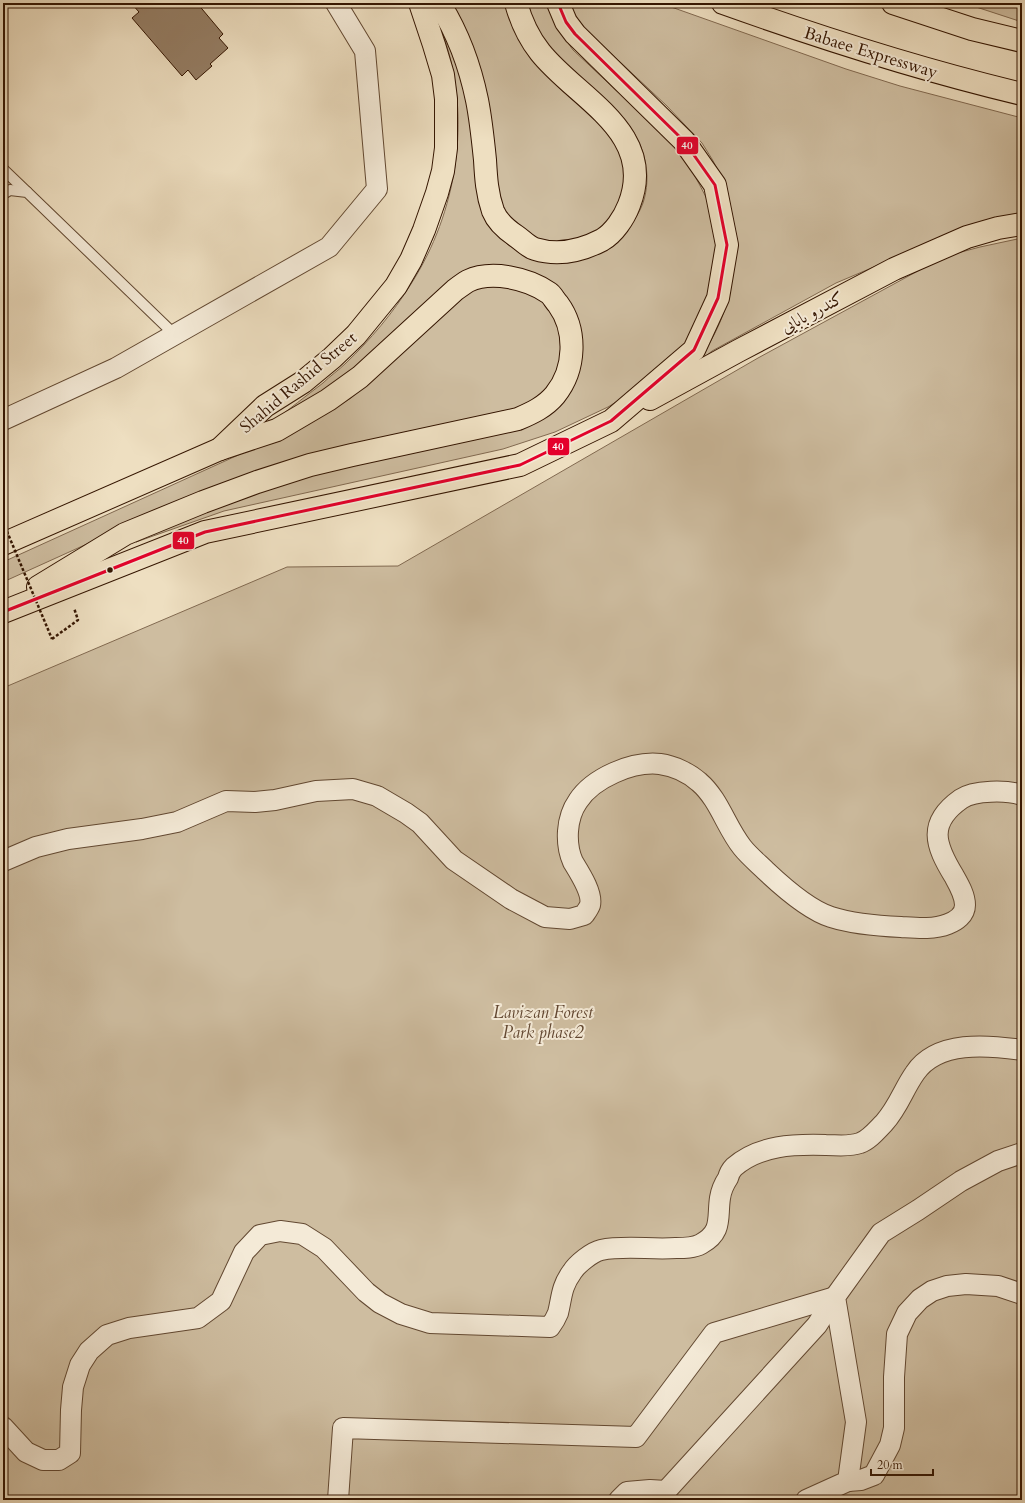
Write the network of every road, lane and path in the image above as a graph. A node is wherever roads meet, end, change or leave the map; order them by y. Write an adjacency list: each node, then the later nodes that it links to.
1 (336, 3): 14 (street)
2 (420, 3): 17 (main road, Shahid Rashid Street)
3 (439, 3): 4 (main road)
4 (516, 3)
5 (558, 3): 16 (main road)
6 (723, 3): 9 (main road, Babaee Expressway)
7 (893, 3): 8 (main road)
8 (1022, 41)
9 (1022, 94)
10 (3, 169): 11 (lane)
11 (27, 192): 12 (lane); 14 (lane)
12 (3, 194)
13 (1022, 224): 16 (main road, کندرو بابایی)
14 (175, 335): 15 (street)
15 (3, 420)
16 (611, 421): 23 (main road)
17 (220, 449): 19 (main road, Shahid Rashid Street); 22 (main road)
18 (3, 522): 24 (path, bridge)
19 (34, 530): 20 (street); 21 (main road, Shahid Rashid Street)
20 (3, 540)
21 (3, 544)
22 (3, 608)
23 (3, 612)
24 (78, 620)
25 (1022, 795): 26 (street)
26 (3, 861)
27 (1022, 1050): 31 (street)
28 (1022, 1153): 30 (street)
29 (1022, 1294): 32 (street)
30 (835, 1296): 32 (street); 33 (street); 34 (street)
31 (3, 1426)
32 (848, 1482): 36 (street)
33 (666, 1496): 35 (street)
34 (338, 1500)
35 (619, 1500)
36 (806, 1500)

